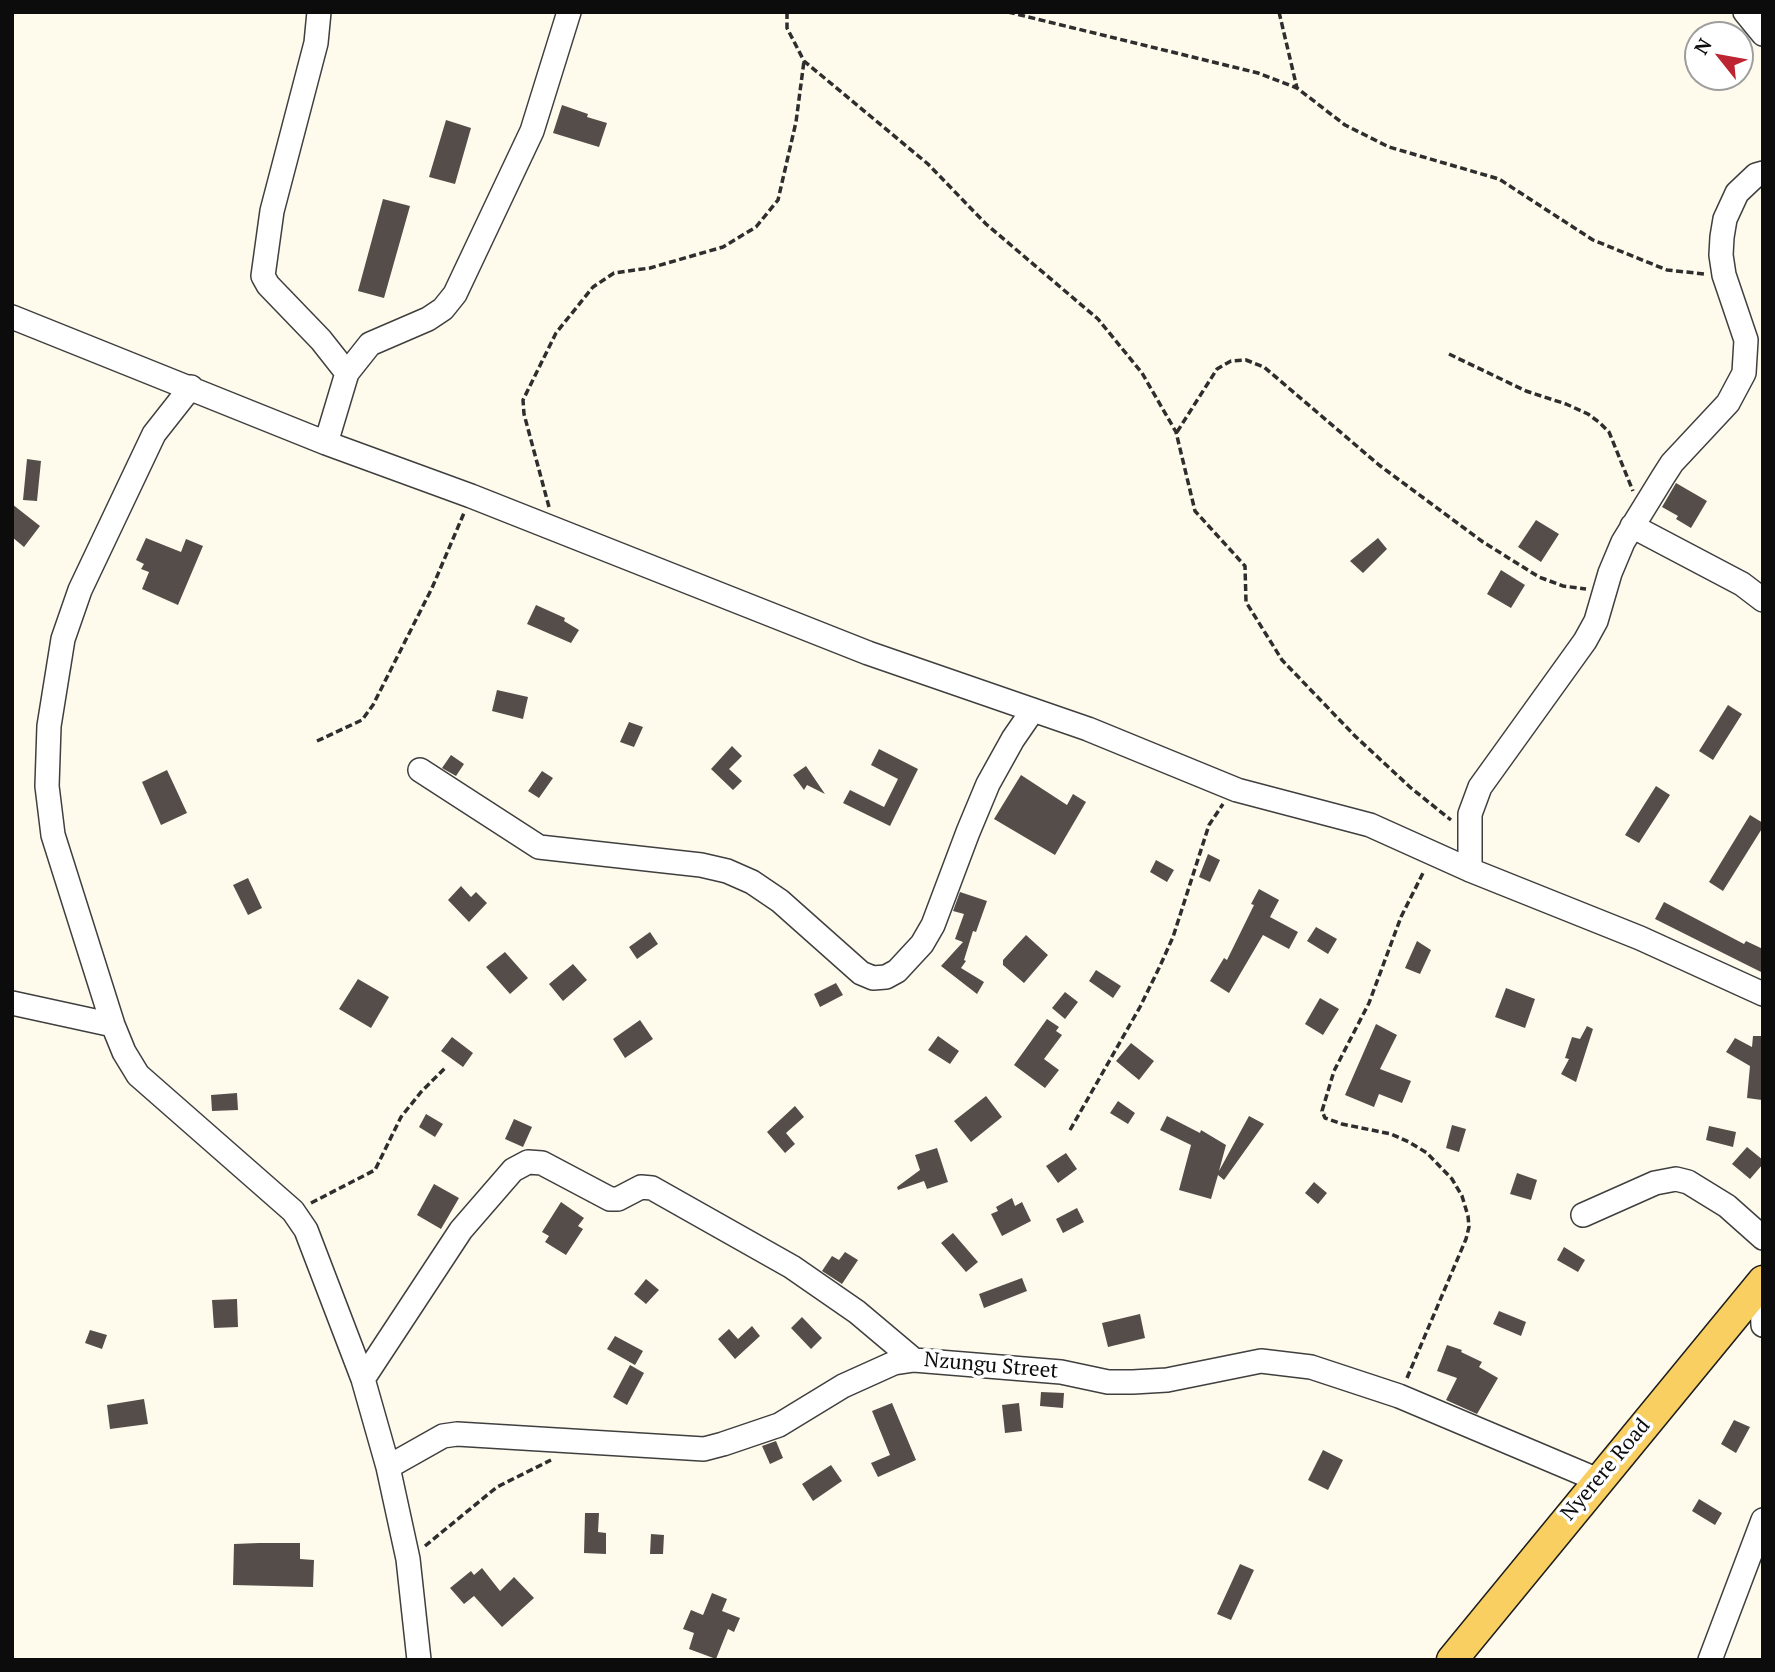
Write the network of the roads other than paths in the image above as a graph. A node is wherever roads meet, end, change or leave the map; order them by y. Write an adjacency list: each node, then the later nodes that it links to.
1 (319, 12): 7 (street)
2 (569, 12): 7 (street)
3 (1745, 12): 4 (street)
4 (1763, 34)
5 (1763, 173): 10 (street)
6 (12, 317): 8 (street)
7 (347, 373): 9 (street)
8 (191, 387): 9 (street); 17 (street)
9 (326, 443): 12 (street)
10 (1638, 517): 11 (street); 14 (street)
11 (1763, 600)
12 (1033, 710): 13 (street); 14 (street)
13 (420, 770)
14 (1470, 870): 15 (street)
15 (1763, 994)
16 (12, 1003): 17 (street)
17 (113, 1025): 23 (street)
18 (1583, 1215): 19 (street)
19 (1763, 1238)
20 (1762, 1282): 21 (street); 25 (main road, Nyerere Road)
21 (1763, 1325)
22 (914, 1360): 23 (street); 24 (street, Nzungu Street); 25 (street, Nzungu Street)
23 (363, 1379): 24 (street)
24 (388, 1467): 27 (street)
25 (1598, 1480): 28 (main road, Nyerere Road)
26 (1763, 1521): 29 (street)
27 (419, 1660)
28 (1452, 1660)
29 (1710, 1660)

